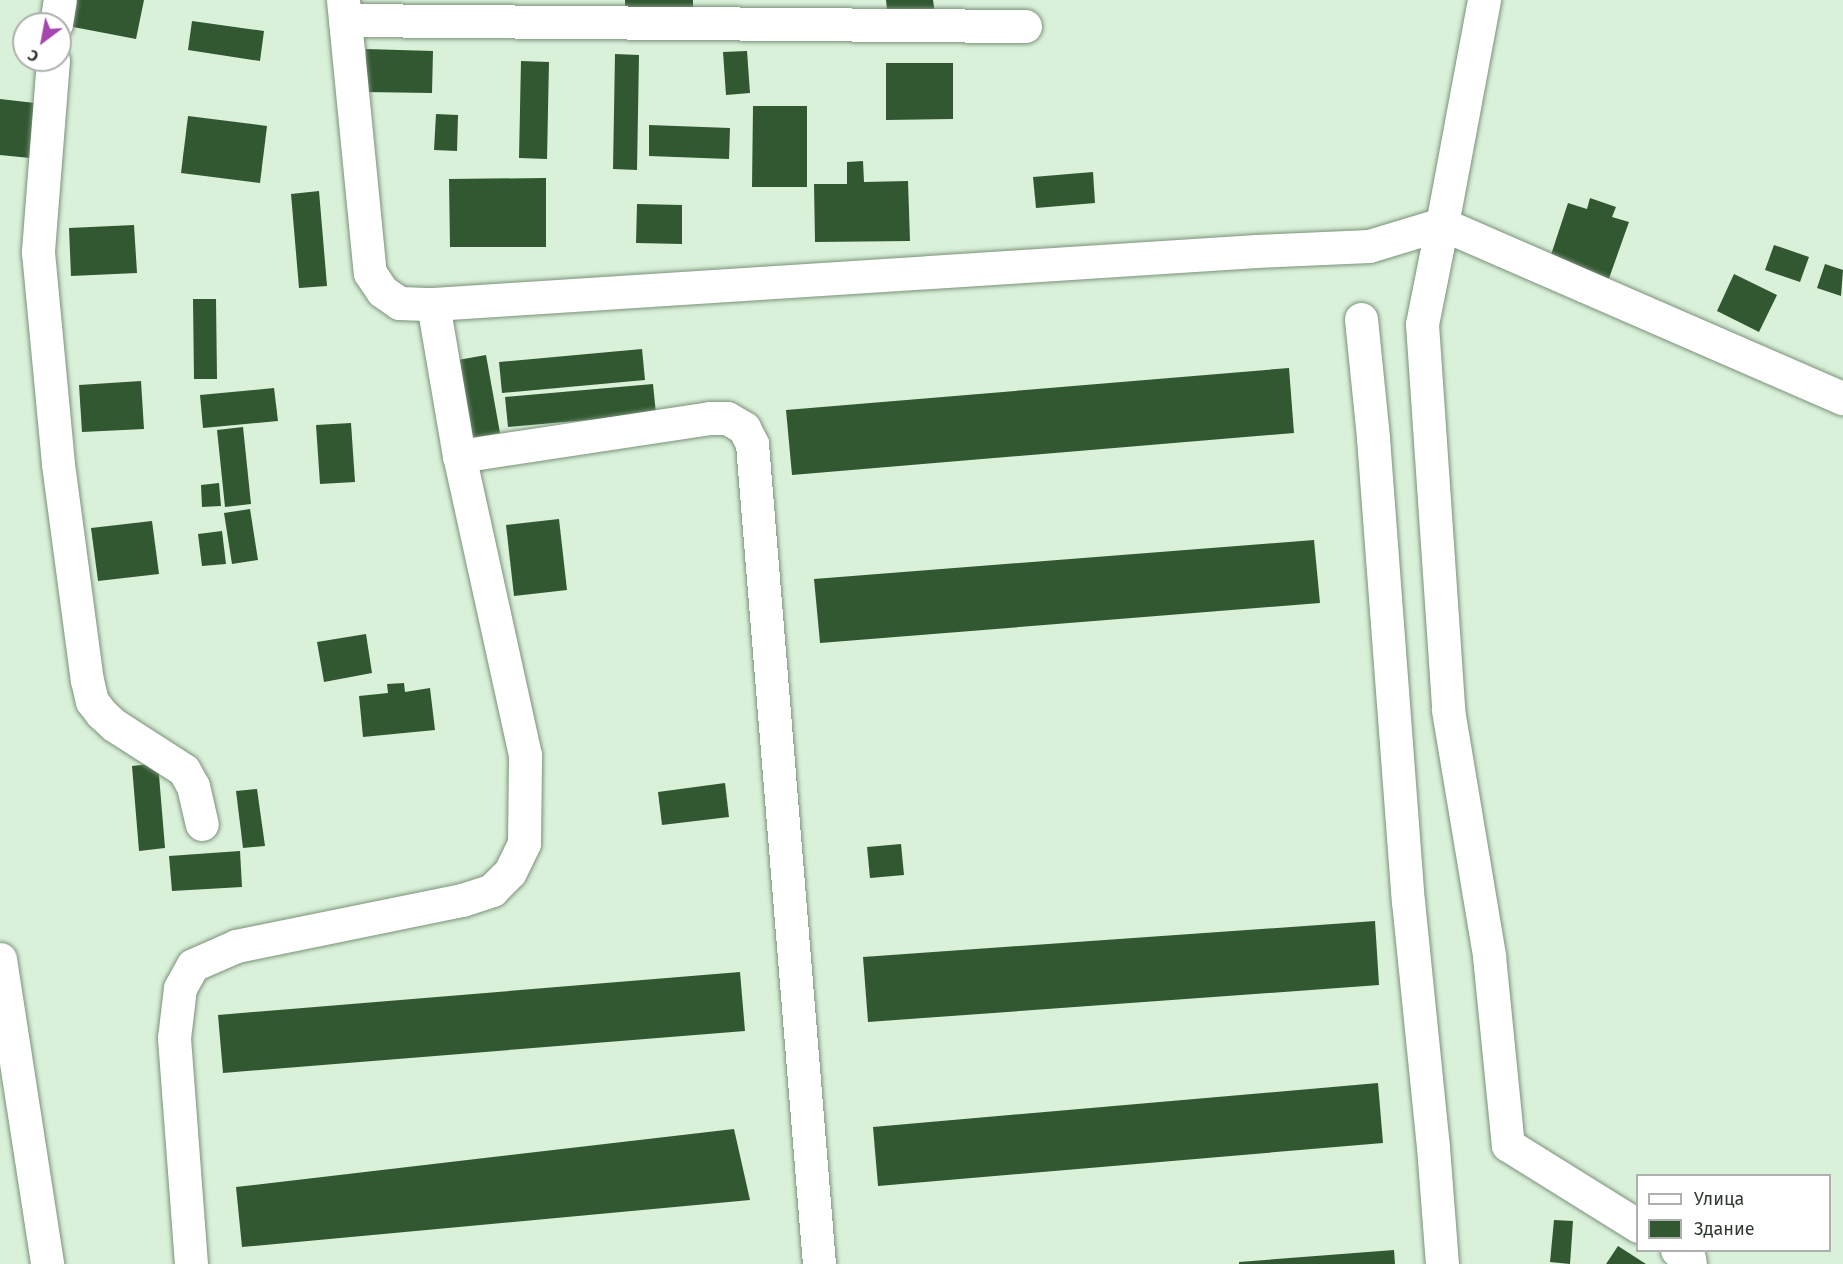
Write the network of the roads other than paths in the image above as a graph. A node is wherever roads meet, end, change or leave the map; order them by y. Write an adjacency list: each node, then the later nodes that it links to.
1 (1484, 0): 6 (street)
2 (344, 10): 3 (street); 7 (street)
3 (717, 12): 4 (street)
4 (1025, 26)
5 (52, 72): 11 (street)
6 (1442, 224): 7 (street); 9 (street); 13 (street)
7 (433, 304): 10 (street)
8 (1361, 318): 18 (street)
9 (1843, 398)
10 (459, 456): 16 (street); 17 (street)
11 (202, 824)
12 (0, 959): 15 (street)
13 (1636, 1225)
14 (1679, 1252): 19 (street)
15 (47, 1264)
16 (191, 1264)
17 (819, 1264)
18 (1442, 1264)
19 (1690, 1264)

